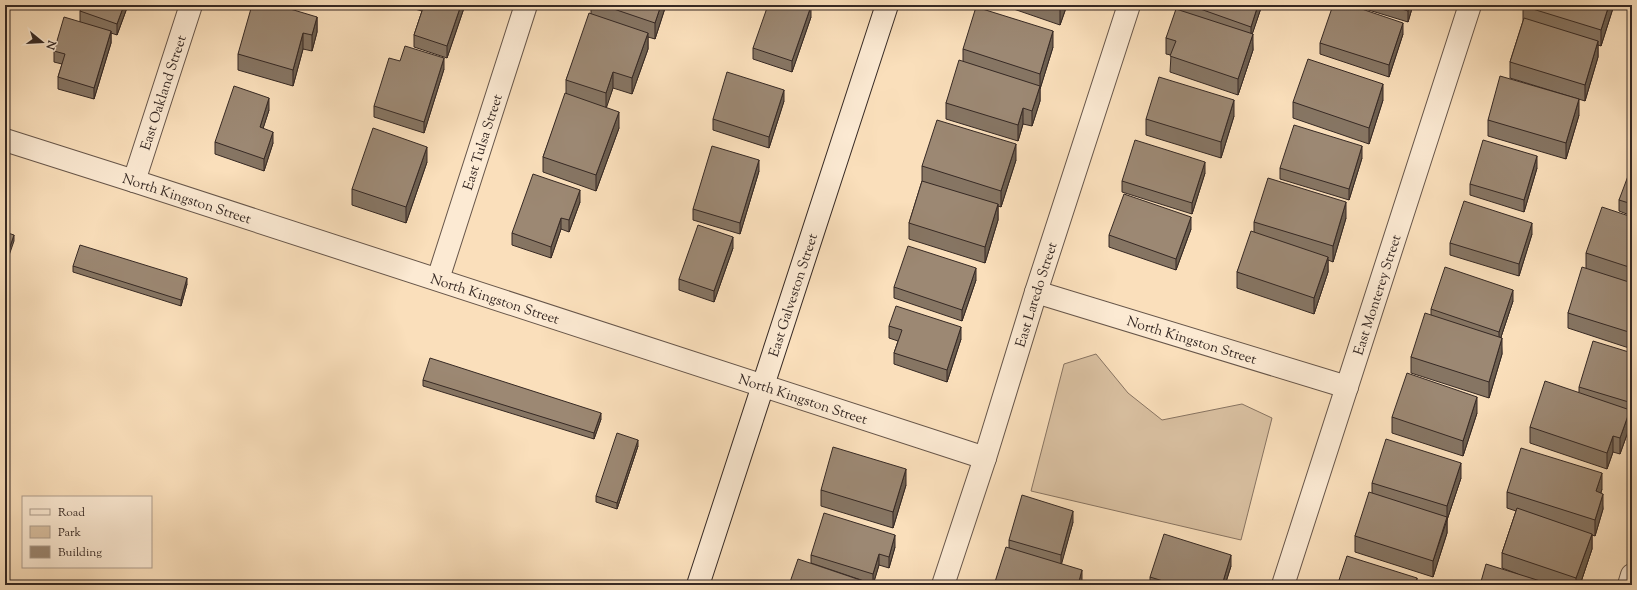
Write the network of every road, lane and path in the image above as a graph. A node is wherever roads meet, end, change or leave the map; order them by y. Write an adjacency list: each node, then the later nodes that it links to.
1 (191, 5): 7 (street, East Oakland Street)
2 (526, 5): 8 (street, East Tulsa Street)
3 (887, 5): 10 (street, East Galveston Street)
4 (1129, 5): 9 (street, East Laredo Street)
5 (1470, 5): 11 (street, East Monterey Street)
6 (5, 140): 7 (street, North Kingston Street)
7 (134, 180): 8 (street, North Kingston Street)
8 (438, 279): 10 (street, North Kingston Street)
9 (1036, 292): 11 (street, North Kingston Street); 12 (street, East Laredo Street)
10 (763, 385): 12 (street, North Kingston Street); 14 (street, East Galveston Street)
11 (1347, 388): 16 (street, East Monterey Street)
12 (985, 458): 15 (street, East Laredo Street)
13 (1632, 575): 17 (street)
14 (698, 585)
15 (943, 585)
16 (1283, 585)
17 (1629, 585)

